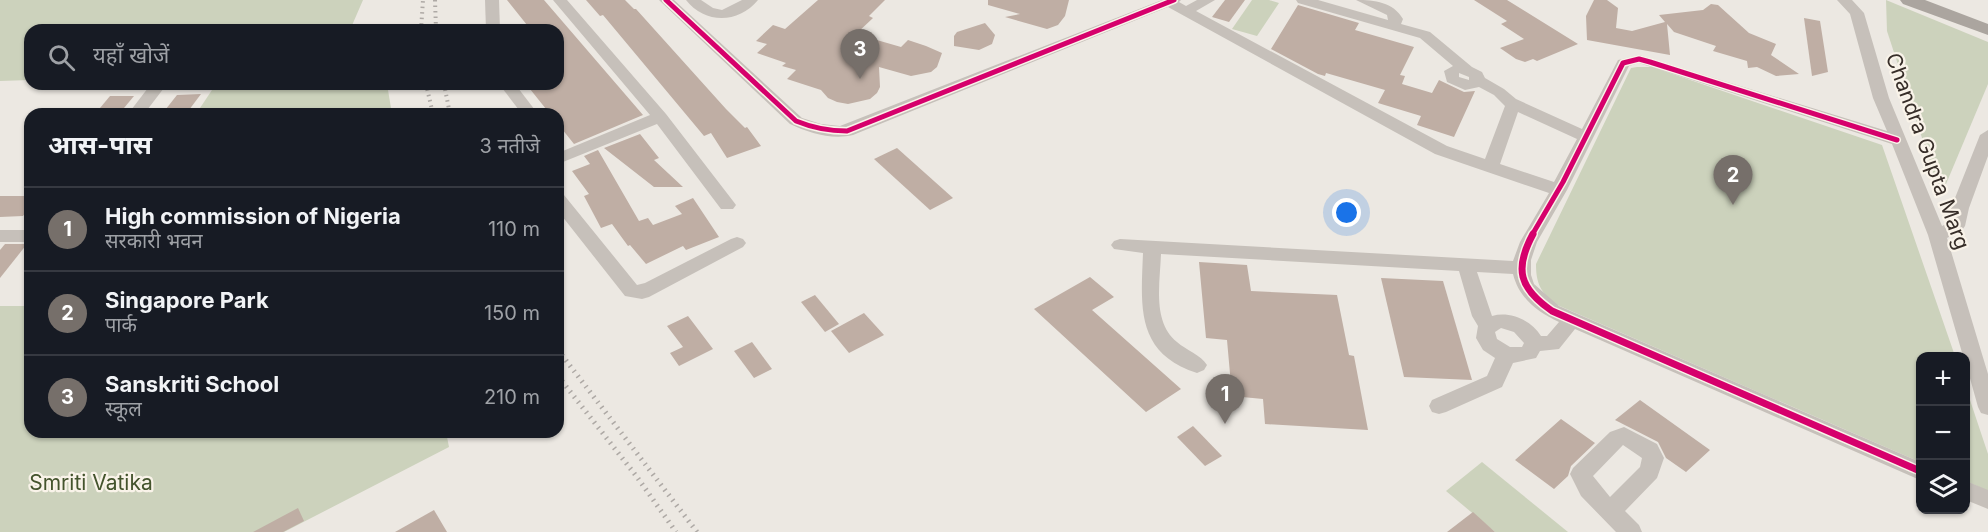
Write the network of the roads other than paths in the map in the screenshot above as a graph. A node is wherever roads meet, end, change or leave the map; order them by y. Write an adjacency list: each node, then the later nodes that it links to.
1 (492, 0): 17 (street)
2 (560, 0): 26 (street)
3 (666, 0): 20 (street)
4 (693, 0): 15 (street)
5 (751, 0): 15 (street)
6 (1208, 0): 14 (street)
7 (1304, 0): 18 (street)
8 (1363, 0): 18 (street)
9 (1844, 0): 13 (street)
10 (1909, 0): 19 (main road)
11 (1933, 0): 16 (main road)
12 (1172, 1): 14 (street); 20 (street)
13 (1860, 7): 29 (street, Chandra Gupta Marg)
14 (1186, 11): 31 (street)
15 (726, 15): 20 (street)
16 (1988, 21)
17 (493, 24)
18 (1393, 25): 23 (street)
19 (1988, 30)
20 (699, 31)
21 (154, 90): 24 (street)
22 (512, 90): 25 (street)
23 (1512, 103): 28 (street); 31 (street)
24 (141, 108)
25 (525, 108)
26 (660, 117): 30 (street); 33 (street)
27 (1988, 135): 35 (street)
28 (1586, 137): 29 (street); 32 (street)
29 (1897, 140): 35 (street, Chandra Gupta Marg)
30 (564, 157)
31 (1490, 168): 32 (street)
32 (1559, 190): 42 (street)
33 (727, 205)
34 (564, 206): 38 (street)
35 (1937, 235): 49 (street, Chandra Gupta Marg)
36 (0, 236): 37 (street)
37 (24, 236)
38 (737, 243)
39 (1120, 245): 40 (street)
40 (1152, 247): 41 (street); 47 (street)
41 (1466, 264): 42 (street); 44 (street)
42 (1521, 268): 43 (street)
43 (1572, 320): 45 (street); 50 (street)
44 (1488, 325): 45 (street); 46 (street)
45 (1534, 344): 46 (street)
46 (1506, 355): 48 (street)
47 (1197, 365)
48 (1439, 406)
49 (1988, 407)
50 (1916, 469)
51 (1970, 492): 52 (street)
52 (1988, 500)
53 (1611, 511): 54 (street)
54 (1631, 532)

